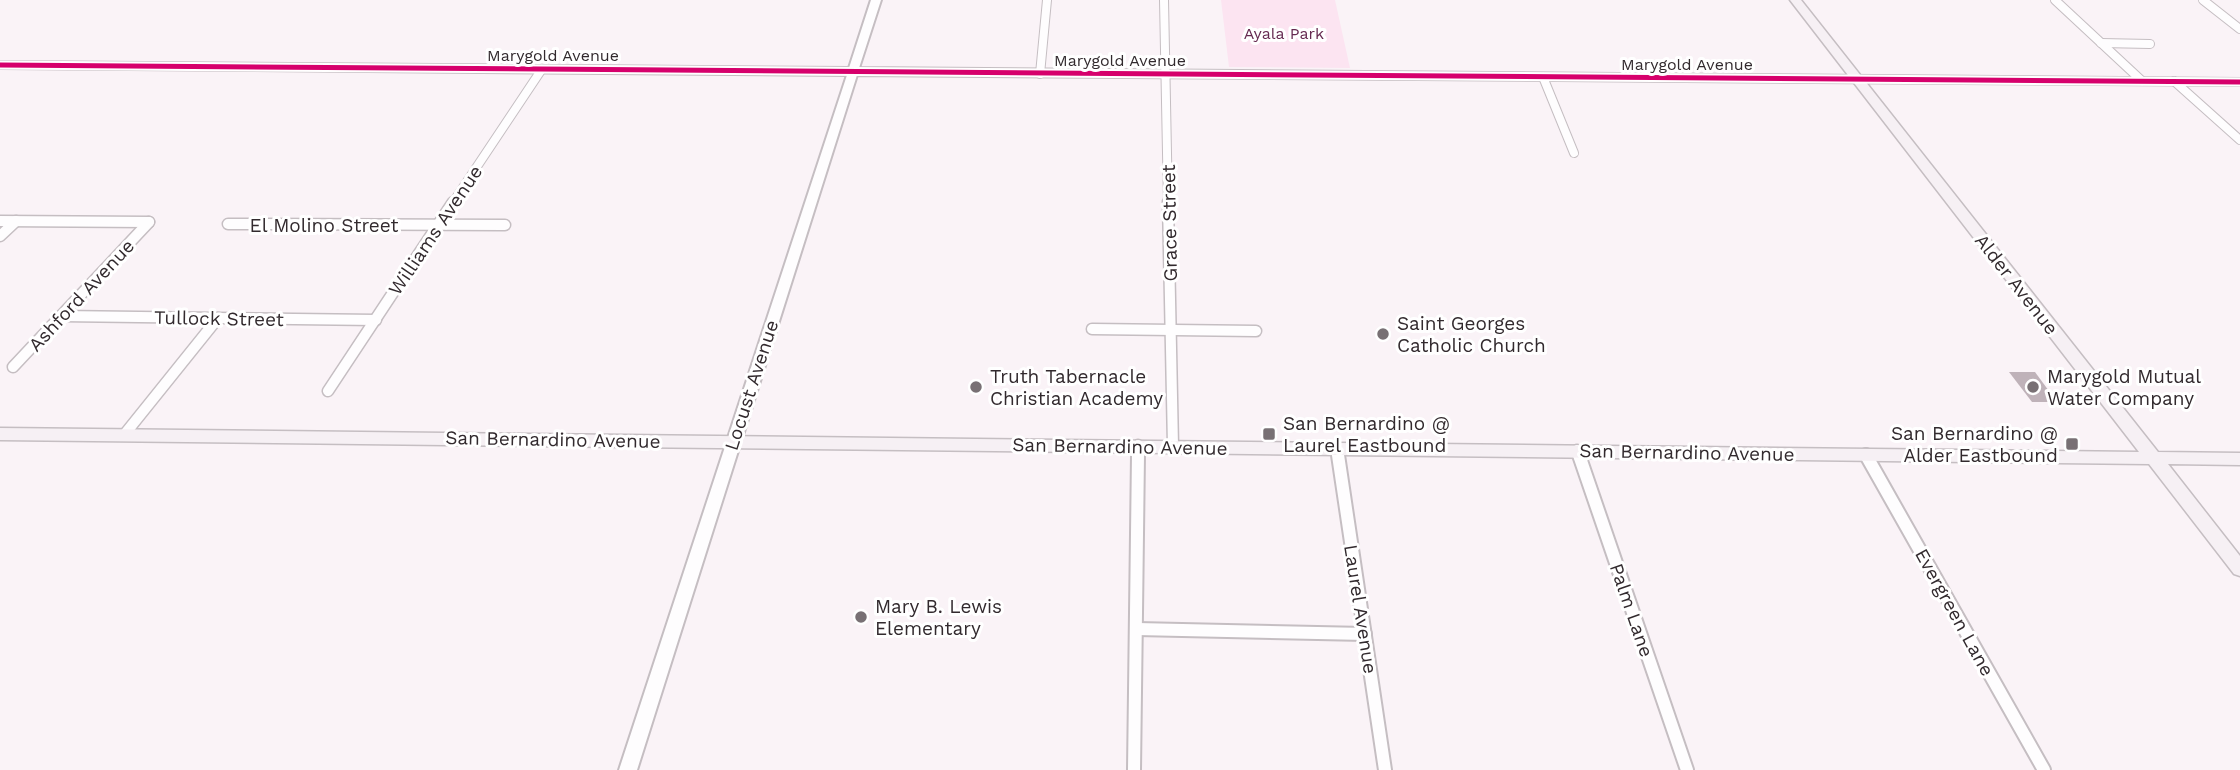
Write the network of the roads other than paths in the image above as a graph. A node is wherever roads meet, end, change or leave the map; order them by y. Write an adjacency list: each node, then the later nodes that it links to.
1 (876, 0): 12 (street, Locust Avenue)
2 (1048, 0): 13 (street)
3 (1164, 0): 14 (street, Grace Street)
4 (1795, 0): 16 (main road, Alder Avenue)
5 (2055, 0): 8 (street)
6 (2203, 0): 7 (street)
7 (2240, 29)
8 (2101, 43): 9 (street); 17 (street)
9 (2150, 44)
10 (0, 65): 11 (street, Marygold Avenue)
11 (542, 69): 12 (street, Marygold Avenue); 25 (street, Williams Avenue)
12 (854, 72): 13 (street, Marygold Avenue); 38 (street, Locust Avenue)
13 (1040, 74): 14 (street, Marygold Avenue)
14 (1165, 74): 15 (street, Marygold Avenue); 32 (street, Grace Street)
15 (1543, 77): 16 (street, Marygold Avenue); 21 (street)
16 (1857, 79): 17 (street, Marygold Avenue); 44 (main road, Alder Avenue)
17 (2142, 81): 18 (street, Marygold Avenue)
18 (2174, 81): 19 (street, Marygold Avenue); 20 (street)
19 (2240, 82)
20 (2240, 140)
21 (1574, 153)
22 (0, 221): 23 (street)
23 (16, 221): 27 (street); 28 (street, Ashford Avenue)
24 (228, 224): 25 (street, El Molino Street)
25 (439, 225): 26 (street, El Molino Street); 30 (street, Williams Avenue)
26 (505, 225)
27 (0, 236)
28 (61, 316): 29 (street, Tullock Street); 34 (street, Ashford Avenue)
29 (218, 318): 30 (street, Tullock Street); 37 (street)
30 (376, 320): 35 (street, Williams Avenue)
31 (1092, 329): 32 (street)
32 (1171, 331): 33 (street); 40 (street, Grace Street)
33 (1256, 331)
34 (13, 367)
35 (328, 391)
36 (0, 434): 37 (main road, San Bernardino Avenue)
37 (124, 435): 38 (main road, San Bernardino Avenue)
38 (733, 441): 39 (main road, San Bernardino Avenue); 49 (street, Locust Avenue)
39 (1138, 446): 40 (main road, San Bernardino Avenue); 47 (street)
40 (1172, 446): 41 (main road, San Bernardino Avenue)
41 (1337, 448): 42 (main road, San Bernardino Avenue); 48 (street, Laurel Avenue)
42 (1577, 450): 43 (main road, San Bernardino Avenue); 52 (street, Palm Lane)
43 (1867, 454): 44 (main road, San Bernardino Avenue); 53 (street, Evergreen Lane)
44 (2152, 458): 45 (main road, San Bernardino Avenue); 46 (main road, Alder Avenue)
45 (2240, 458)
46 (2240, 569)
47 (1137, 629): 48 (street); 50 (street)
48 (1365, 634): 51 (street, Laurel Avenue)
49 (628, 770)
50 (1135, 770)
51 (1385, 770)
52 (1686, 770)
53 (2044, 770)

